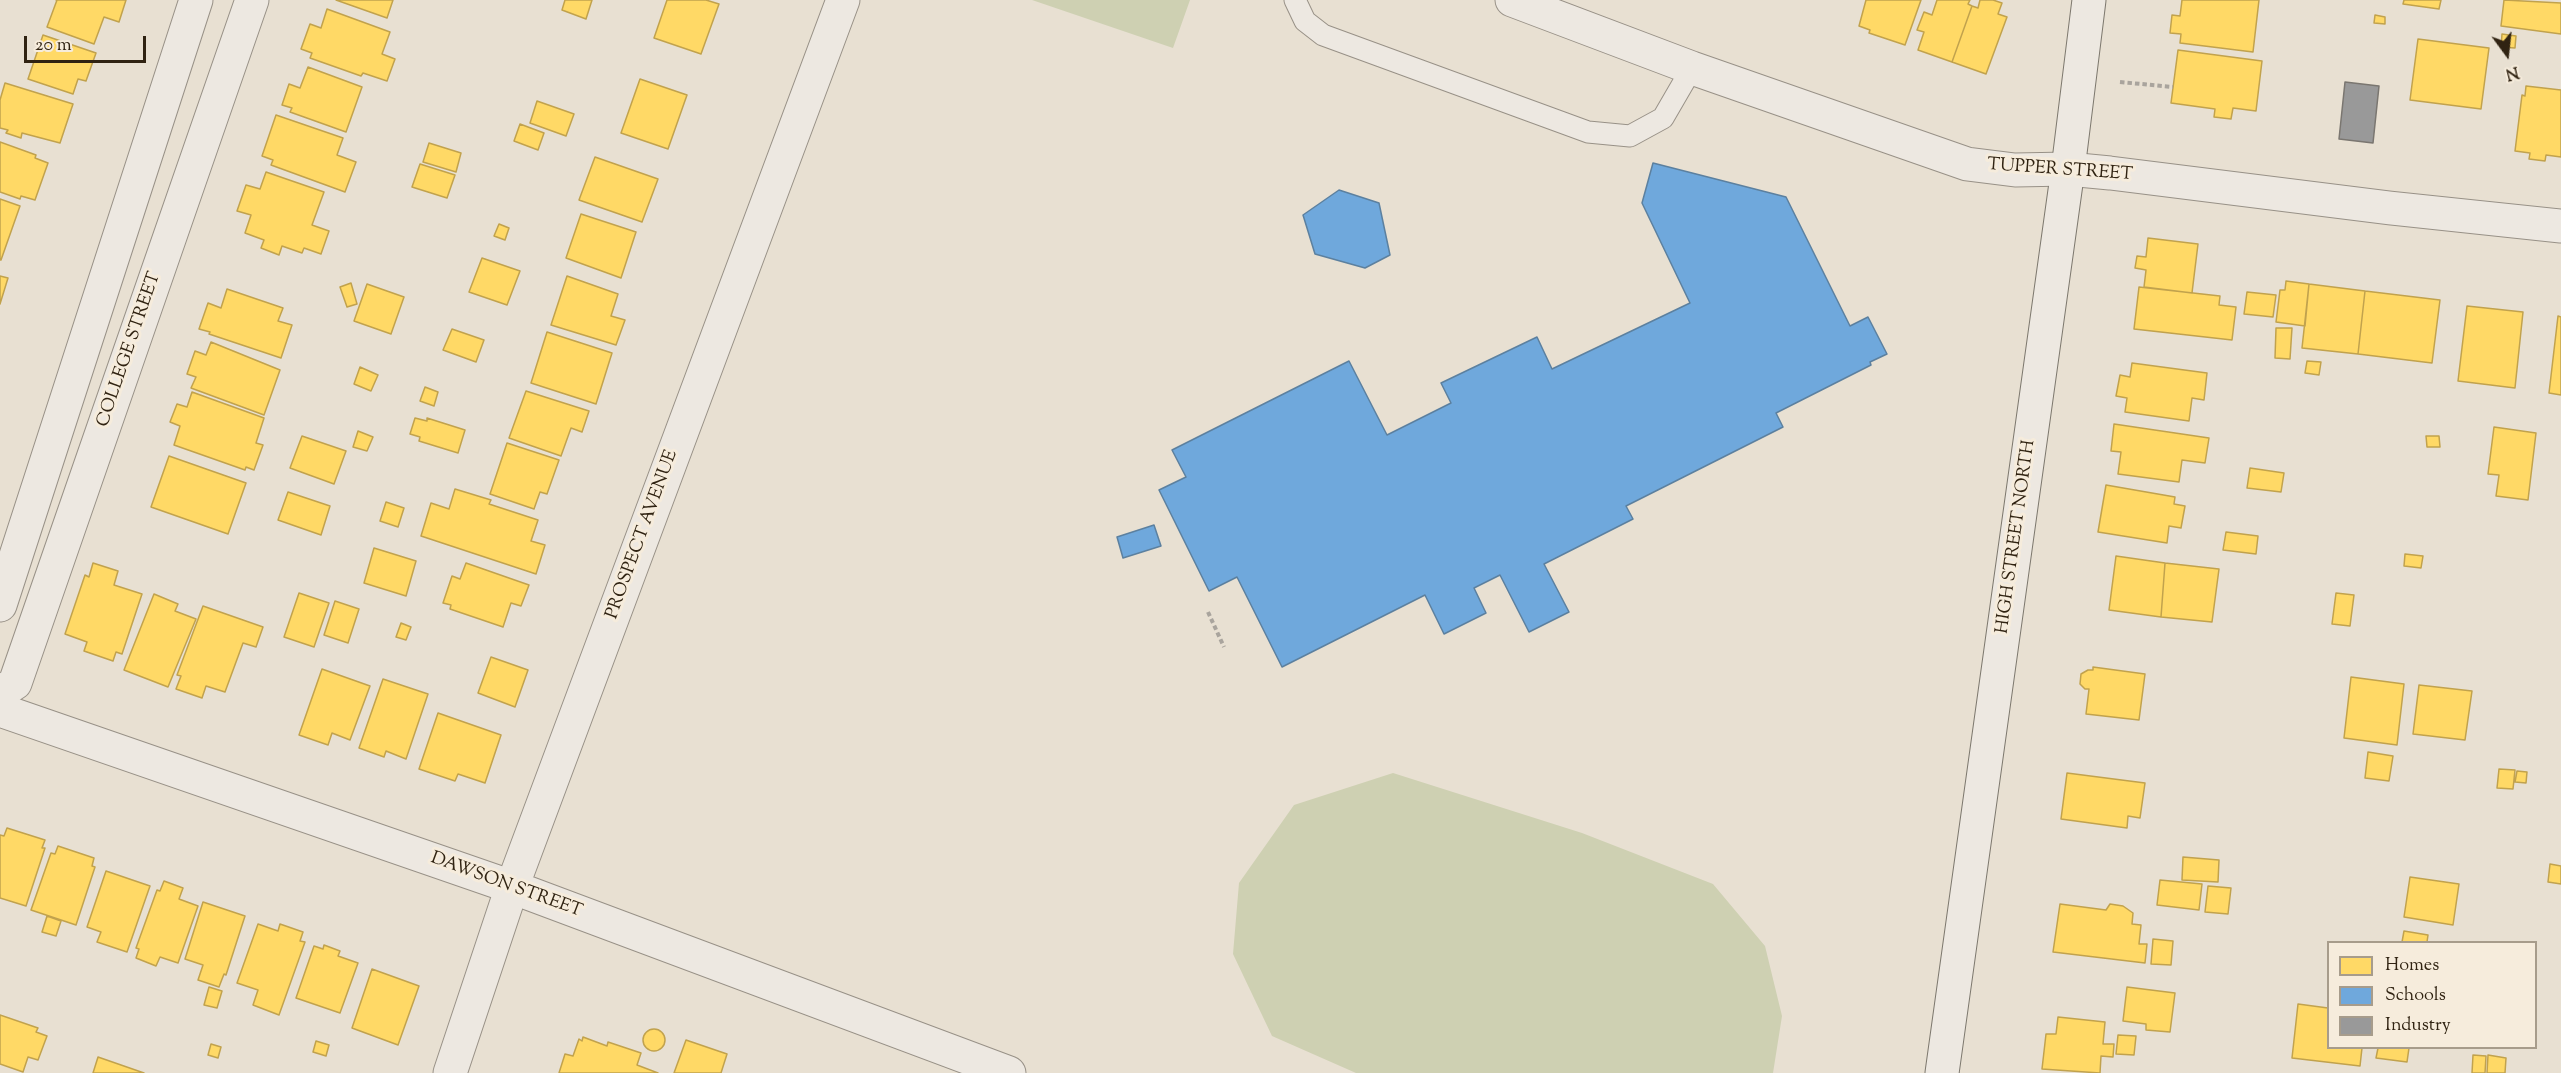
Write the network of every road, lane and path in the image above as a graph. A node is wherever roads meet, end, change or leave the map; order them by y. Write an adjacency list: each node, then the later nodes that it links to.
1 (196, 0): 12 (street)
2 (252, 0): 15 (street, COLLEGE STREET)
3 (843, 0): 17 (street, PROSPECT AVENUE)
4 (1295, 0): 7 (lane)
5 (1512, 0): 7 (street, TUPPER STREET)
6 (2088, 0): 10 (street, HIGH STREET NORTH)
7 (1692, 68): 10 (street, TUPPER STREET)
8 (2120, 82): 9 (path)
9 (2173, 87)
10 (2068, 170): 11 (street, TUPPER STREET); 20 (street, HIGH STREET NORTH)
11 (2561, 226)
12 (0, 605)
13 (1208, 612): 14 (path)
14 (1224, 647)
15 (0, 693)
16 (0, 710): 17 (street, DAWSON STREET)
17 (512, 887): 18 (street, PROSPECT AVENUE); 19 (street, DAWSON STREET)
18 (450, 1073)
19 (1009, 1073)
20 (1942, 1073)

